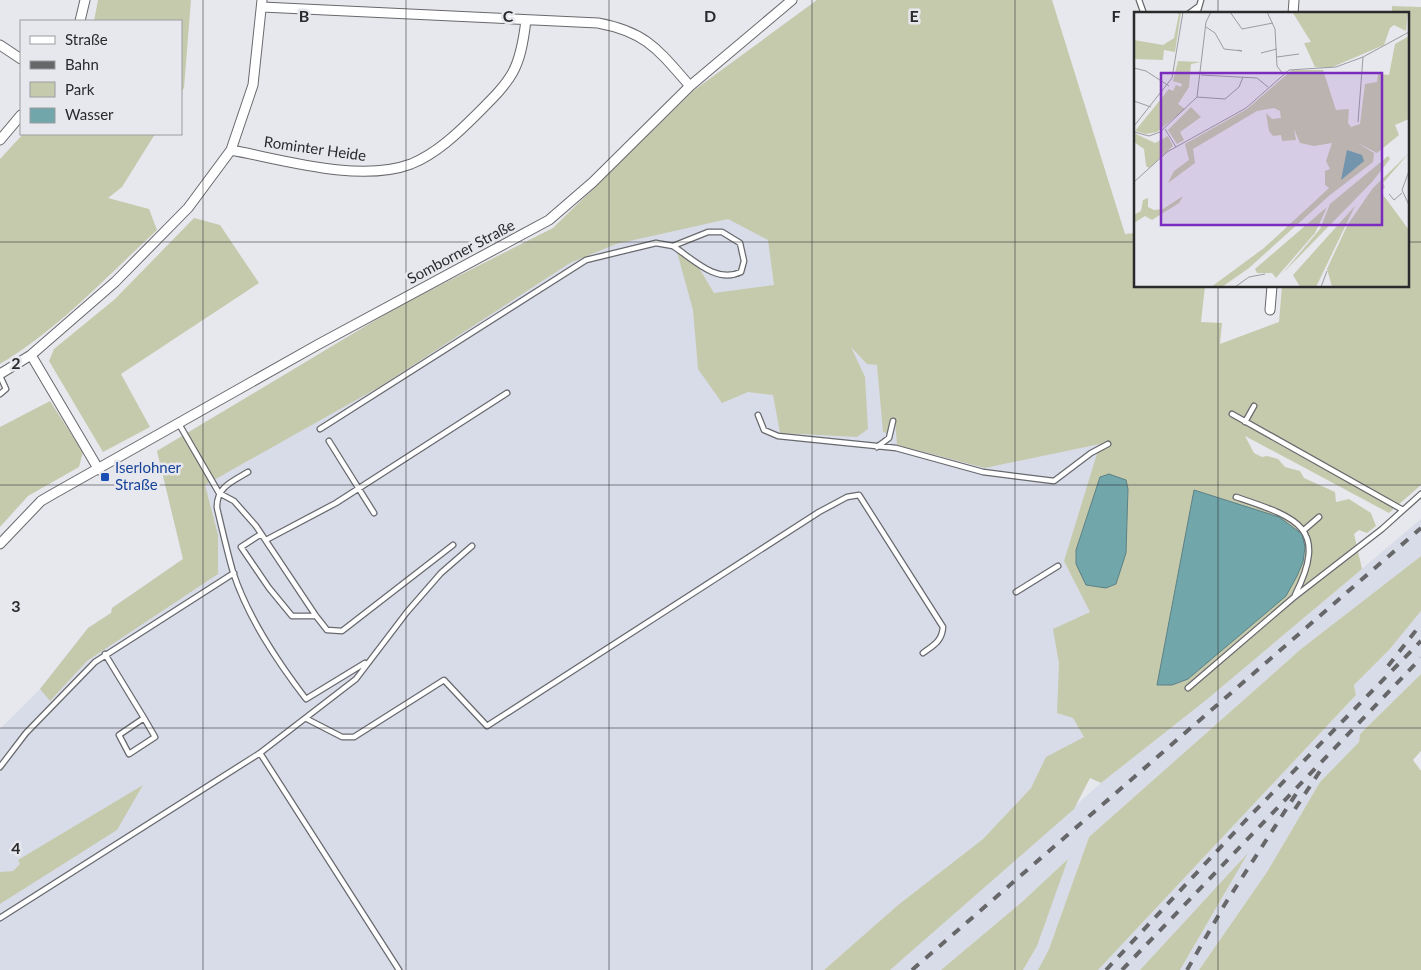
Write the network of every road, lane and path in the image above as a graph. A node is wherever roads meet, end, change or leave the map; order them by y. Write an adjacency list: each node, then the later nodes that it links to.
1 (85, 0): 8 (street)
2 (1201, 0): 5 (lane)
3 (787, 1): 12 (street, Somborner Straße)
4 (262, 4): 9 (street); 15 (street)
5 (1199, 6): 6 (lane); 7 (lane)
6 (1191, 12)
7 (1198, 12)
8 (80, 20)
9 (526, 20): 12 (street); 15 (street, Rominter Heide)
10 (0, 45): 11 (street)
11 (20, 58)
12 (690, 86): 28 (street, Somborner Straße)
13 (20, 116): 14 (street)
14 (0, 140)
15 (231, 150): 19 (street)
16 (674, 246): 16 (lane); 29 (lane)
17 (1272, 288): 18 (street)
18 (1270, 310)
19 (30, 355): 20 (street); 33 (street)
20 (0, 375): 22 (lane)
21 (507, 393): 35 (lane)
22 (0, 394)
23 (1254, 406): 27 (lane)
24 (1232, 414): 27 (lane)
25 (758, 415): 32 (lane)
26 (893, 421): 32 (lane)
27 (1245, 422): 39 (lane)
28 (179, 424): 33 (street, Somborner Straße); 36 (lane)
29 (320, 429)
30 (329, 441): 35 (lane)
31 (1108, 444): 32 (lane)
32 (877, 447)
33 (99, 470): 45 (street, Somborner Straße)
34 (248, 472): 36 (lane)
35 (359, 488): 40 (lane); 44 (lane)
36 (219, 493): 43 (lane); 49 (lane)
37 (1421, 494): 39 (lane)
38 (1236, 497): 42 (lane)
39 (1403, 510): 51 (lane)
40 (374, 512)
41 (1319, 517): 42 (lane)
42 (1304, 530): 51 (lane)
43 (261, 534): 44 (lane); 52 (lane)
44 (266, 540): 52 (lane)
45 (0, 544)
46 (453, 545): 52 (lane)
47 (472, 546): 55 (lane)
48 (1058, 566): 50 (lane)
49 (234, 573): 54 (lane); 55 (lane)
50 (1016, 592)
51 (1293, 598): 56 (lane)
52 (316, 616)
53 (923, 652): 58 (lane)
54 (105, 654): 57 (lane); 60 (lane)
55 (368, 661): 58 (lane)
56 (1188, 688)
57 (144, 718): 57 (lane)
58 (307, 719): 59 (lane)
59 (260, 753): 61 (lane); 62 (lane)
60 (0, 767)
61 (0, 918)
62 (399, 970)

